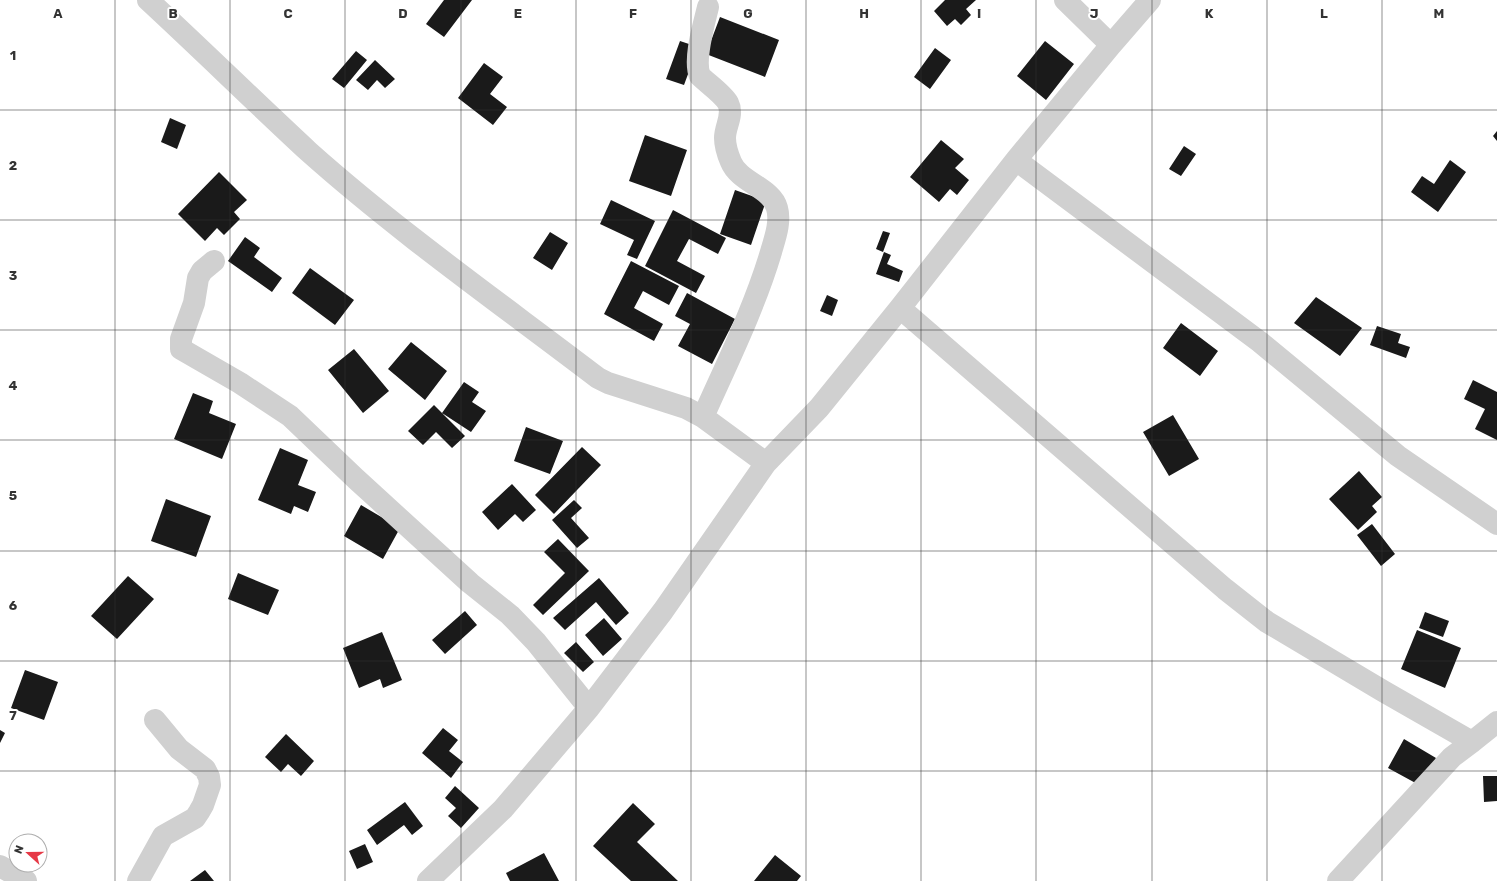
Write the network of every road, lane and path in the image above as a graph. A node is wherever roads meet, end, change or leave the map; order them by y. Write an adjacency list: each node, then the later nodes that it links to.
1 (148, 0): 9 (street)
2 (1065, 0): 5 (street)
3 (1150, 0): 5 (street)
4 (708, 7): 9 (street)
5 (1111, 45): 6 (street)
6 (1016, 160): 8 (street); 11 (street)
7 (214, 261): 12 (street)
8 (900, 308): 10 (street); 15 (street)
9 (703, 417): 10 (street)
10 (766, 463): 12 (street)
11 (1497, 524)
12 (589, 708): 19 (street)
13 (155, 720): 18 (street)
14 (1497, 722): 15 (street)
15 (1472, 742): 20 (street)
16 (0, 866): 17 (street)
17 (26, 881)
18 (138, 881)
19 (428, 881)
20 (1338, 881)

